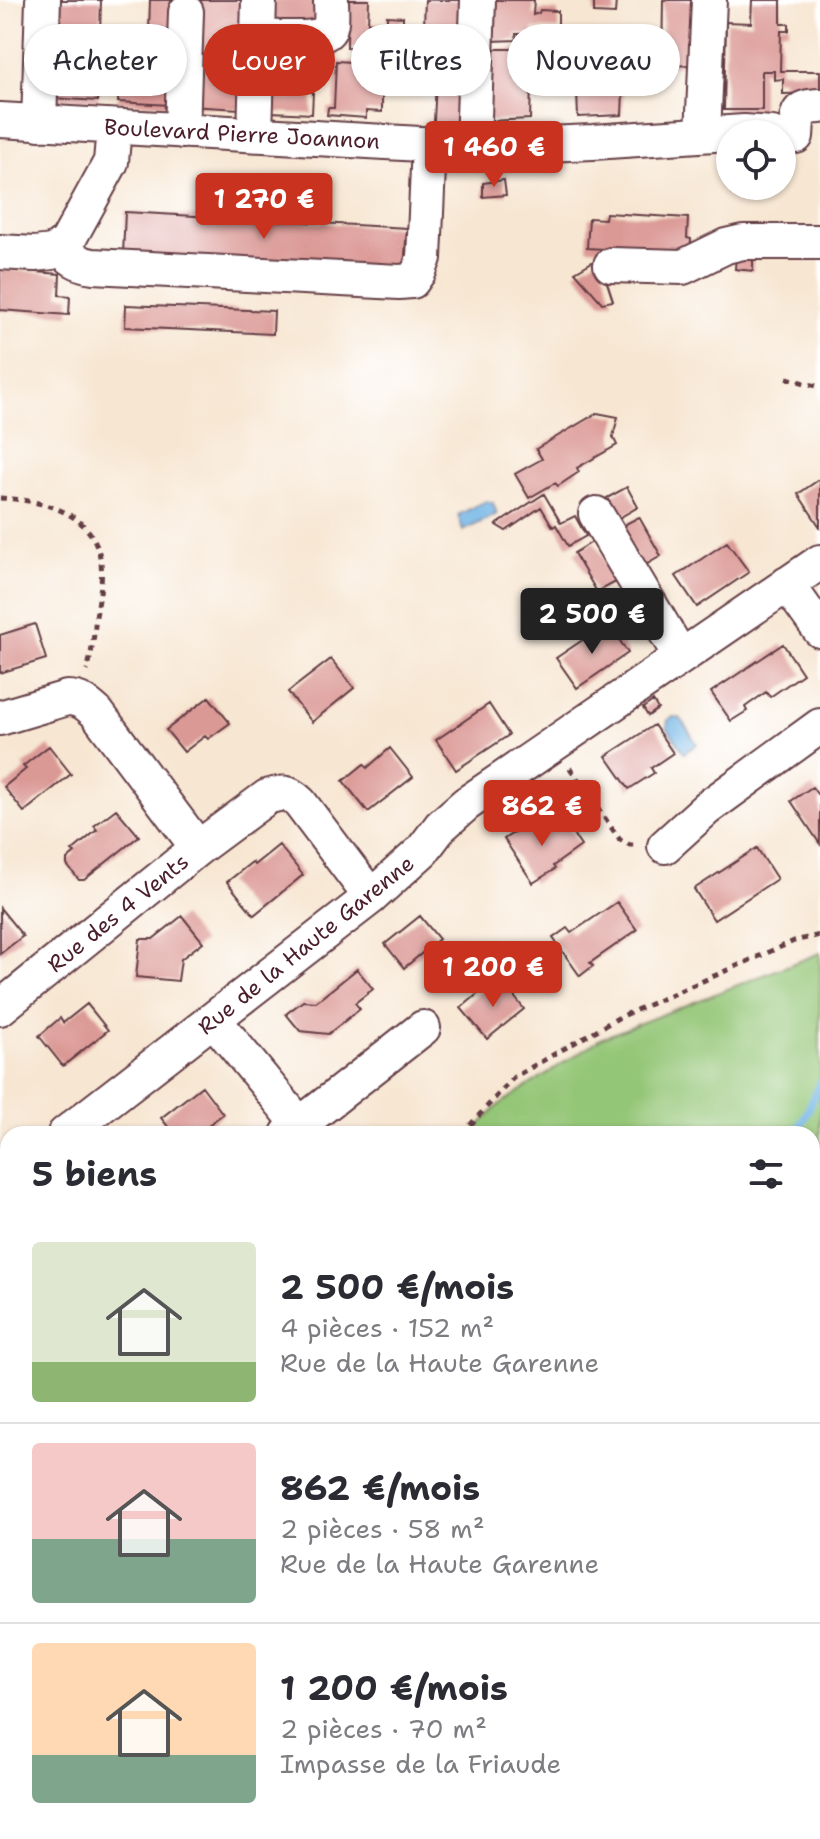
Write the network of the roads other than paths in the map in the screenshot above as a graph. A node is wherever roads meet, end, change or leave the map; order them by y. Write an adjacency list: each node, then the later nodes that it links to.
1 (43, 0): 13 (street)
2 (259, 0): 7 (street)
3 (331, 0): 8 (street)
4 (478, 0): 20 (street)
5 (709, 0): 18 (street)
6 (186, 12): 15 (street)
7 (258, 24)
8 (330, 24)
9 (256, 96): 17 (street)
10 (820, 106): 12 (street)
11 (0, 120): 13 (street, Boulevard Pierre Joannon)
12 (796, 122)
13 (39, 123): 14 (street, Boulevard Pierre Joannon)
14 (114, 127): 15 (street, Boulevard Pierre Joannon); 22 (street)
15 (182, 131): 17 (street, Boulevard Pierre Joannon)
16 (716, 133): 18 (street, Boulevard Pierre Joannon)
17 (255, 134): 19 (street, Boulevard Pierre Joannon)
18 (703, 134): 20 (street, Boulevard Pierre Joannon)
19 (429, 145): 20 (street, Boulevard Pierre Joannon); 22 (street)
20 (473, 147)
21 (820, 242): 24 (street)
22 (60, 247): 23 (street)
23 (0, 252)
24 (611, 265)
25 (596, 514): 29 (street)
26 (820, 562): 27 (street, Rue de la Haute Garenne)
27 (787, 584): 28 (street); 29 (street, Rue de la Haute Garenne)
28 (820, 630)
29 (681, 657): 34 (street, Rue de la Haute Garenne)
30 (0, 718): 33 (street, Rue des 4 Vents)
31 (820, 726): 32 (street)
32 (665, 846)
33 (198, 848): 34 (street, Rue des 4 Vents); 35 (street, Rue des 4 Vents)
34 (371, 897): 36 (street, Rue de la Haute Garenne)
35 (0, 1008)
36 (214, 1020): 38 (street, Rue de la Haute Garenne); 39 (street)
37 (423, 1028): 40 (street)
38 (75, 1126)
39 (292, 1126)
40 (298, 1126)

